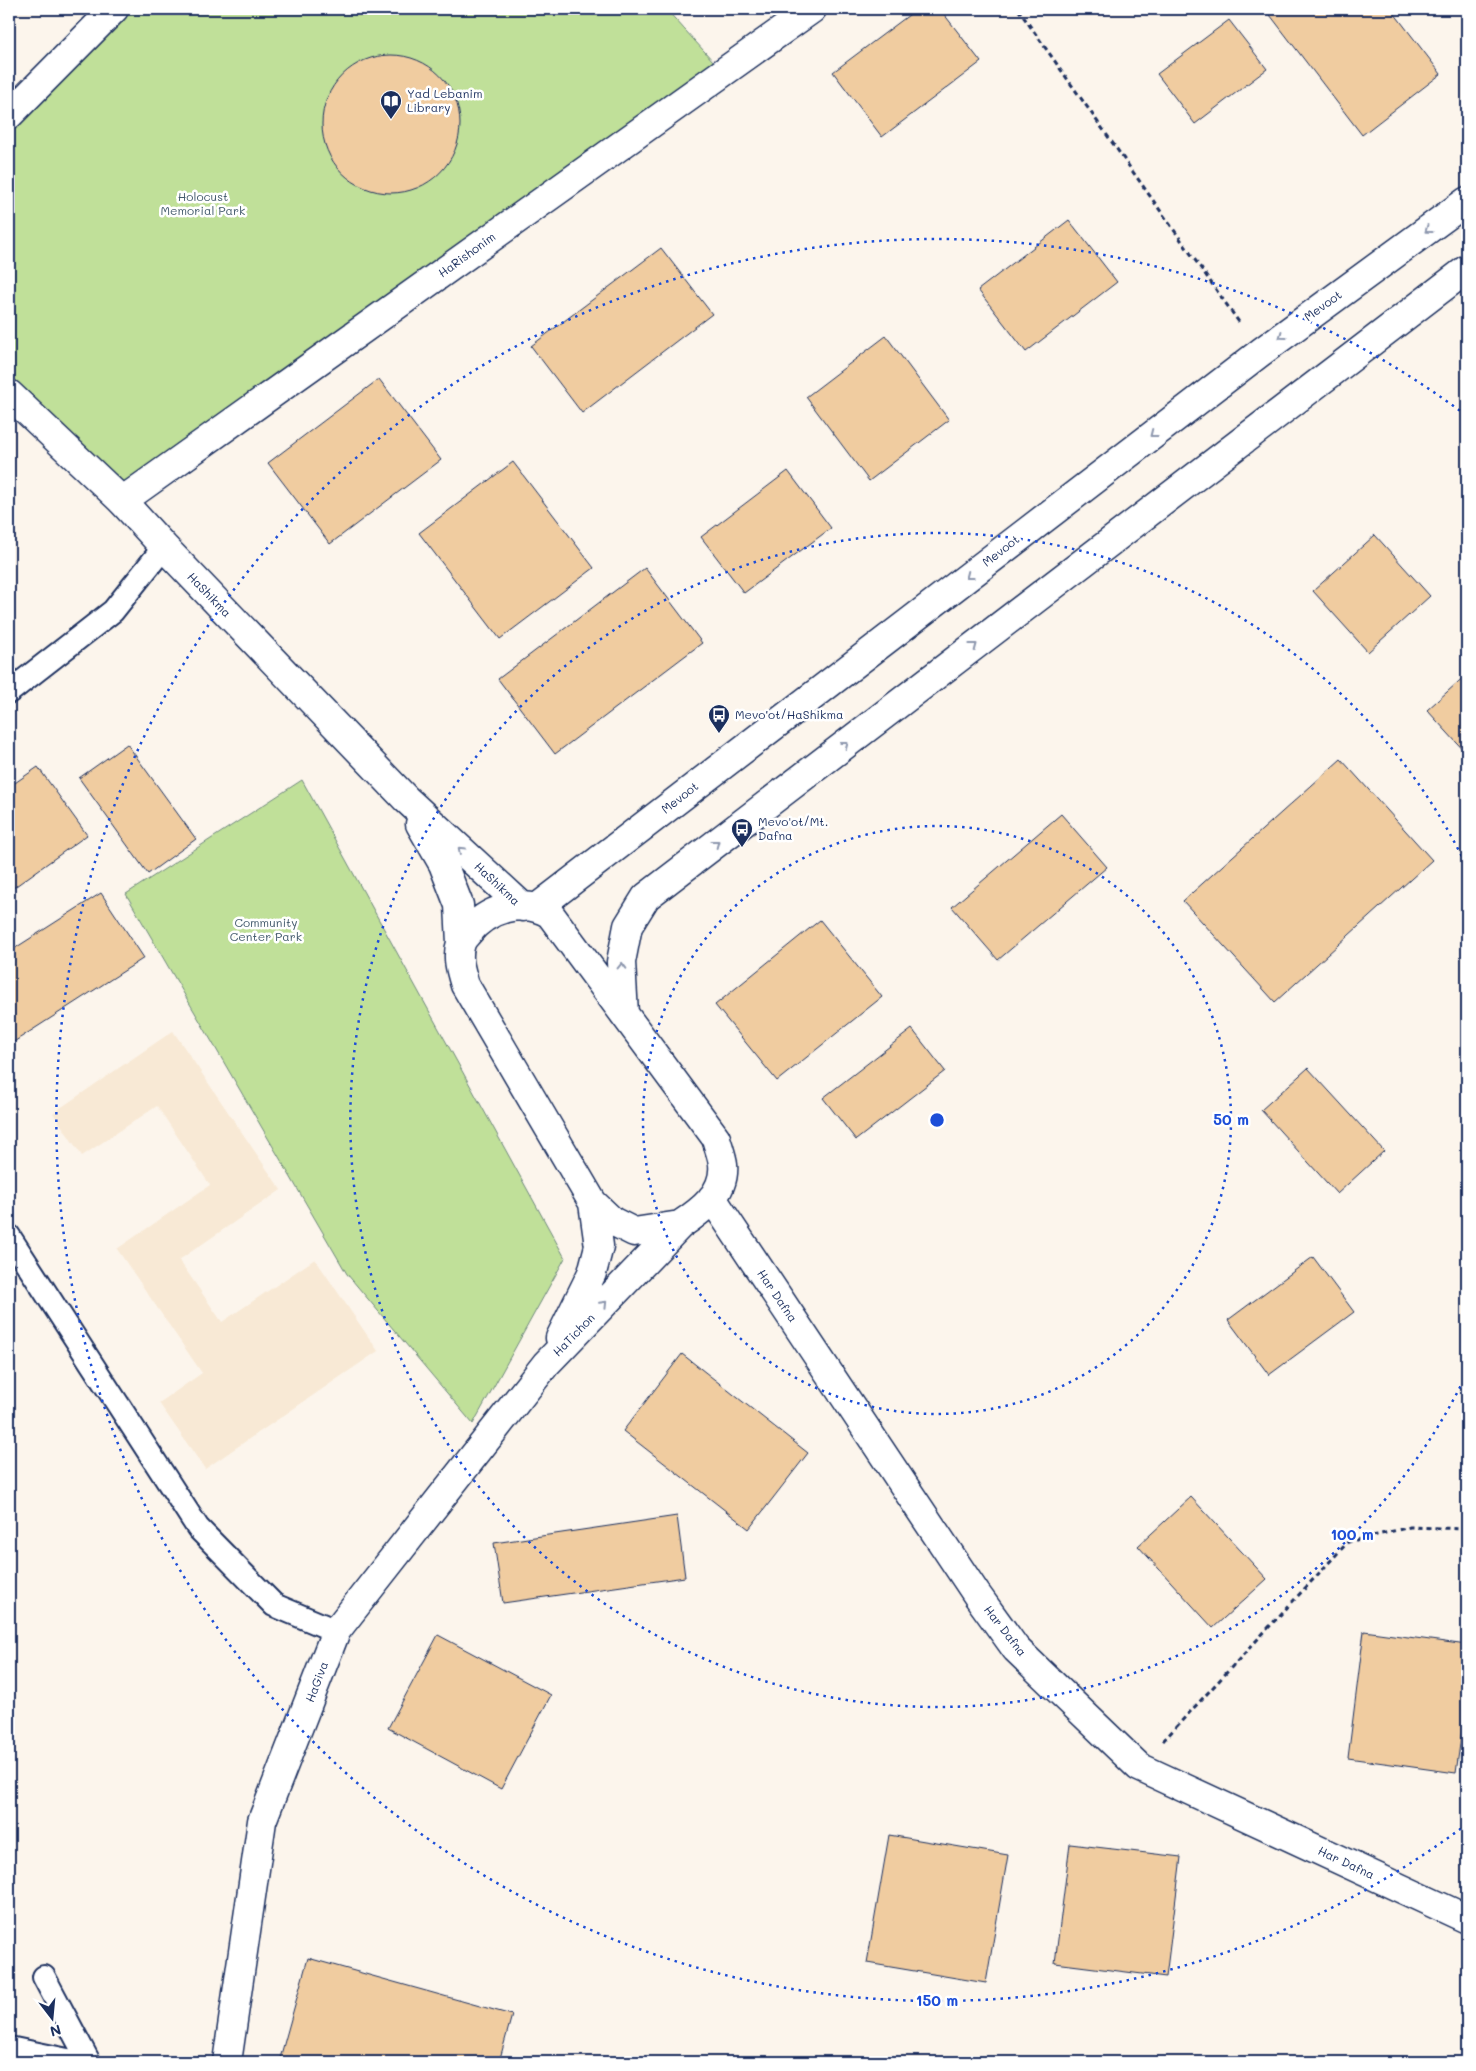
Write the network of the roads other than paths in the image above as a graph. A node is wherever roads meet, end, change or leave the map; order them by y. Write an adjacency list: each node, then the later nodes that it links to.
1 (114, 9): 3 (street)
2 (812, 9): 7 (street, HaRishonim)
3 (9, 115)
4 (1467, 201): 11 (street, Mevoot, one-way to 11)
5 (1467, 270): 13 (street, one-way to 5)
6 (9, 394): 7 (street, HaShikma)
7 (122, 501): 8 (street, HaShikma)
8 (164, 548): 9 (lane); 10 (street, HaShikma)
9 (9, 692)
10 (406, 799): 11 (street, HaShikma, one-way to 10); 12 (street, HaShikma)
11 (530, 907): 12 (street); 13 (street, HaShikma)
12 (461, 943): 15 (street, HaShikma)
13 (624, 1014): 14 (street, HaShikma)
14 (712, 1198): 16 (street); 20 (street, Har Dafna)
15 (593, 1203): 16 (street); 18 (street, HaTichon)
16 (680, 1225): 18 (street, HaTichon, one-way to 16)
17 (9, 1236): 19 (lane)
18 (546, 1364): 19 (street, HaGiva)
19 (336, 1631): 25 (street, HaGiva)
20 (1467, 1919)
21 (44, 1977): 24 (lane)
22 (9, 2048): 23 (lane)
23 (77, 2062)
24 (89, 2062)
25 (227, 2062)

